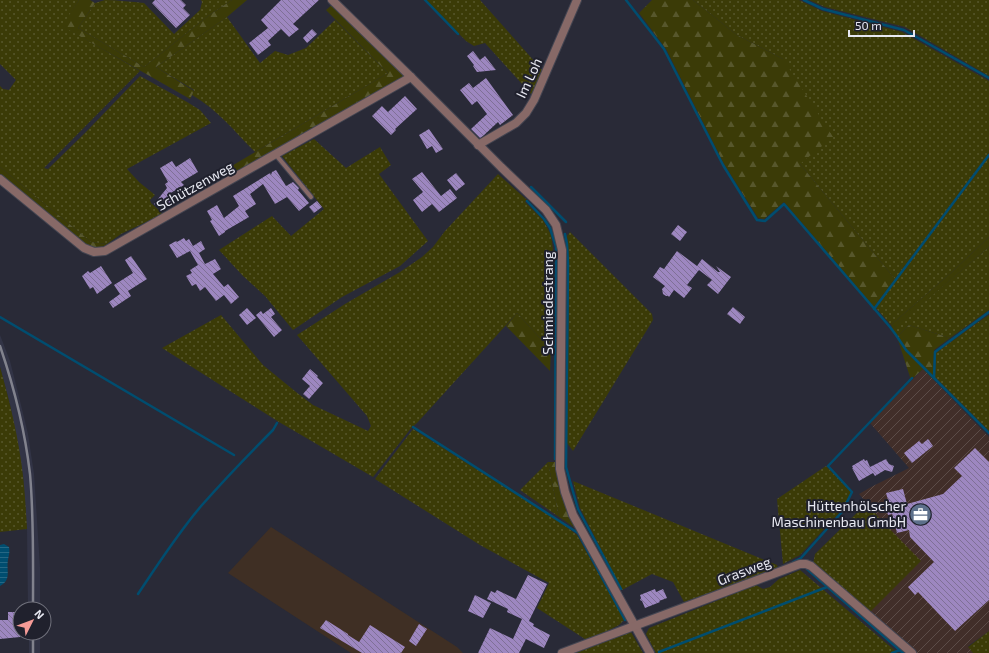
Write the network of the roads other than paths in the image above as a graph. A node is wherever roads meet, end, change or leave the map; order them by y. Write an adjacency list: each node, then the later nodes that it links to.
1 (332, 0): 3 (street, Schmiedestrang)
2 (577, 0): 4 (street, Im Loh)
3 (411, 77): 4 (street, Schmiedestrang); 5 (street, Schützenweg)
4 (478, 145): 8 (street, Schmiedestrang)
5 (276, 155): 6 (street, Schützenweg); 7 (lane)
6 (0, 179)
7 (311, 197)
8 (635, 626): 9 (street, Grasweg); 10 (street, Schmiedestrang); 11 (street, Grasweg)
9 (562, 653)
10 (650, 653)
11 (912, 653)

